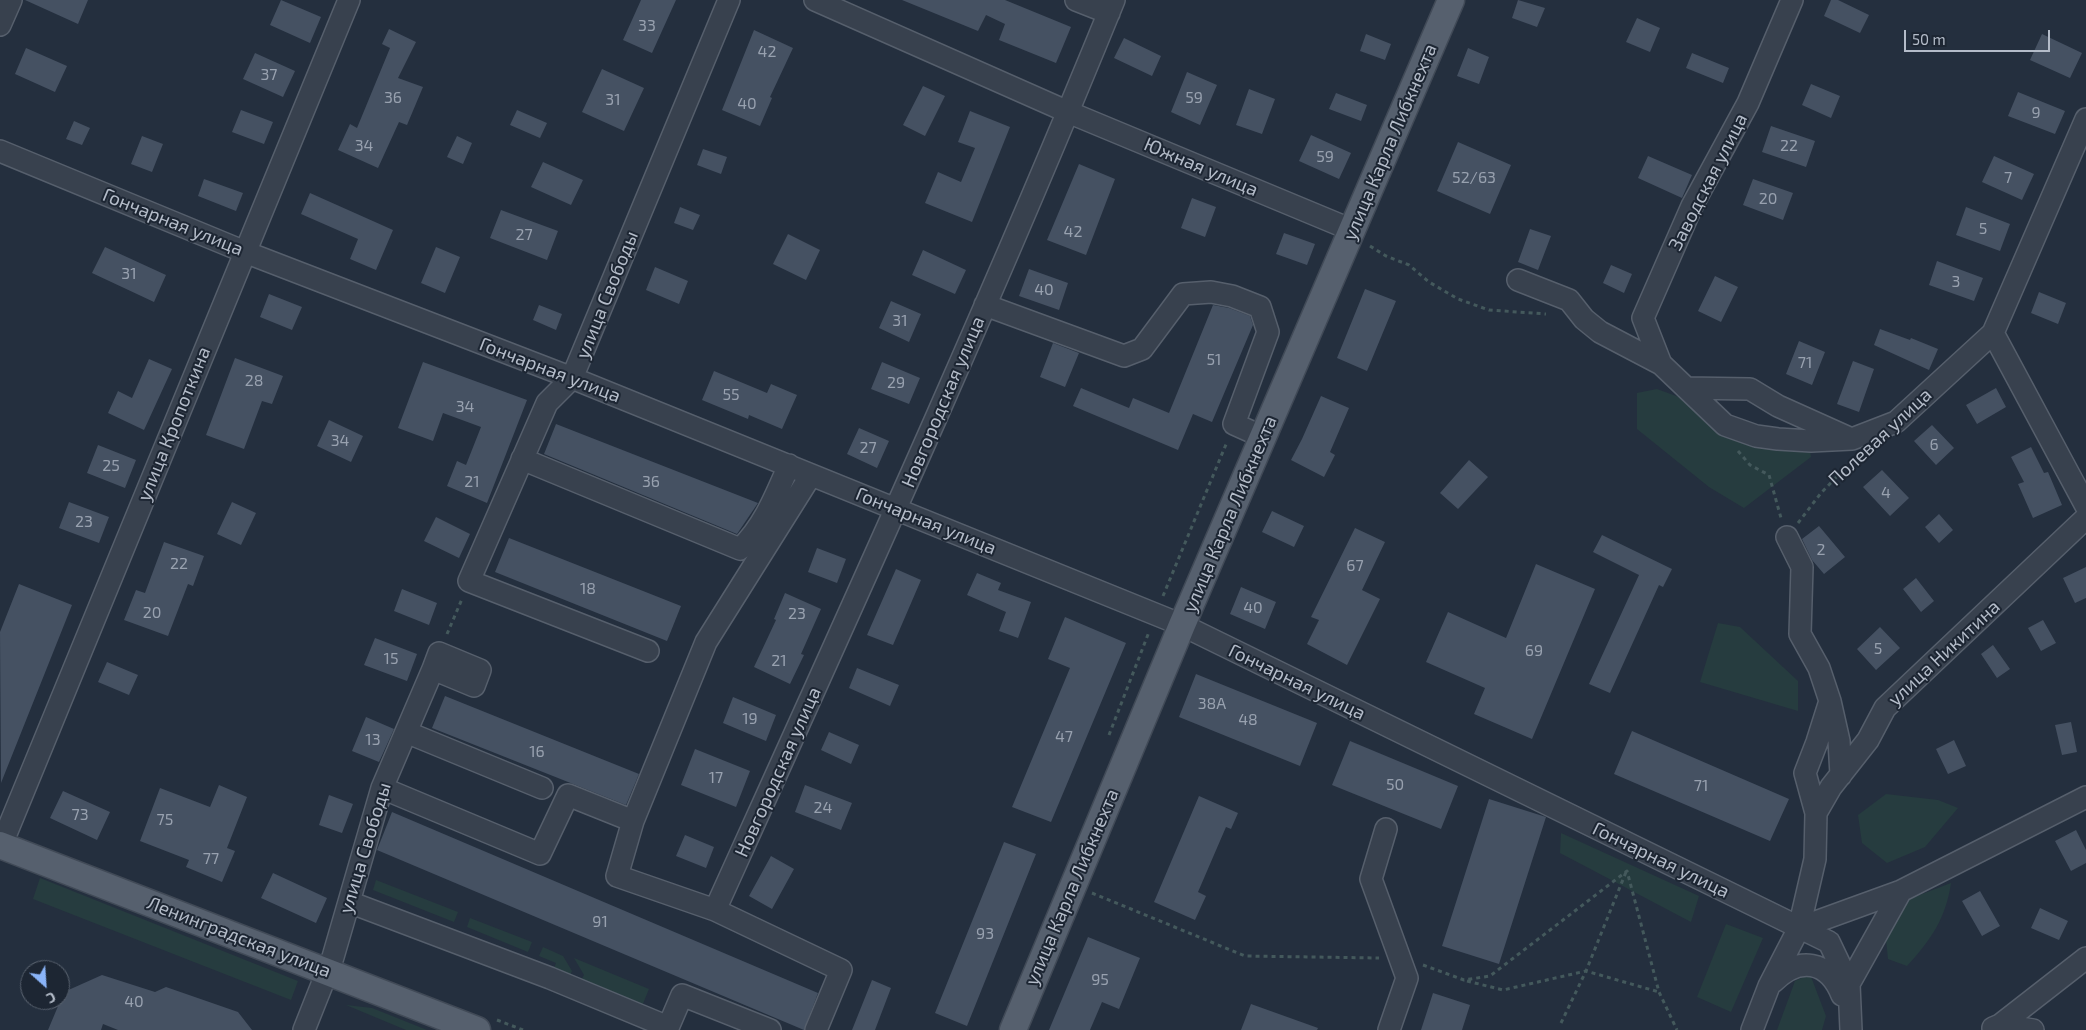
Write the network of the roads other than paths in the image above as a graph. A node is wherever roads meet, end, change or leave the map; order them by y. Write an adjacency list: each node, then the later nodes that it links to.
1 (11, 0): 9 (street)
2 (349, 0): 14 (street, улица Кропоткина)
3 (728, 0): 19 (street, улица Свободы)
4 (815, 0): 10 (street, Южная улица)
5 (1076, 0): 8 (street)
6 (1451, 0): 13 (main road, улица Карла Либкнехта)
7 (1792, 0): 18 (street, Заводская улица)
8 (1111, 6): 10 (street, Новгородская улица)
9 (0, 25)
10 (1068, 112): 13 (street, Южная улица); 16 (street, Новгородская улица)
11 (2086, 119): 17 (street, Полевая улица)
12 (0, 151): 14 (street, Гончарная улица)
13 (1352, 230): 22 (main road, улица Карла Либкнехта)
14 (245, 252): 19 (street, Гончарная улица); 44 (street, улица Кропоткина)
15 (1518, 280): 18 (street)
16 (985, 305): 22 (street); 29 (street, Новгородская улица)
17 (1993, 333): 24 (street, Полевая улица); 28 (street)
18 (1661, 364): 20 (street)
19 (572, 378): 25 (street, улица Свободы); 26 (street, Гончарная улица)
20 (1686, 388): 21 (street); 23 (street)
21 (1816, 423): 23 (street); 24 (street)
22 (1263, 437): 32 (main road, улица Карла Либкнехта)
23 (1794, 440): 24 (street)
24 (1854, 448)
25 (522, 459): 26 (street); 33 (street, улица Свободы)
26 (789, 465): 27 (street, Гончарная улица)
27 (811, 475): 29 (street, Гончарная улица); 42 (street)
28 (2086, 506)
29 (897, 508): 32 (street, Гончарная улица); 47 (street, Новгородская улица)
30 (2086, 518): 37 (street, улица Никитина)
31 (1787, 537): 35 (street)
32 (1182, 625): 48 (street, Гончарная улица); 59 (main road, улица Карла Либкнехта)
33 (648, 651)
34 (436, 661): 36 (street, улица Свободы)
35 (1830, 701): 37 (street); 41 (street)
36 (406, 732): 38 (street, улица Свободы); 39 (street)
37 (1841, 775): 41 (street, улица Никитина)
38 (382, 788): 42 (street); 46 (street, улица Свободы)
39 (542, 788)
40 (2086, 797): 45 (street)
41 (1816, 813): 48 (street, улица Никитина)
42 (633, 822): 47 (street)
43 (1386, 829): 60 (street)
44 (0, 846): 50 (main road, Ленинградская улица)
45 (1900, 891): 48 (street); 51 (street)
46 (349, 902): 50 (street, улица Свободы); 54 (street)
47 (715, 910): 58 (street)
48 (1799, 928): 51 (street, Гончарная улица); 52 (street, улица Никитина)
49 (2086, 958): 53 (street)
50 (328, 972): 55 (street, улица Свободы); 56 (main road, Ленинградская улица)
51 (1849, 984): 62 (street)
52 (1769, 986): 61 (street, улица Никитина); 62 (street)
53 (1994, 1027): 63 (street)
54 (668, 1029): 57 (street)
55 (304, 1030)
56 (477, 1030)
57 (770, 1030)
58 (816, 1030)
59 (1013, 1030)
60 (1389, 1030)
61 (1752, 1030)
62 (1853, 1030)
63 (2033, 1030)

